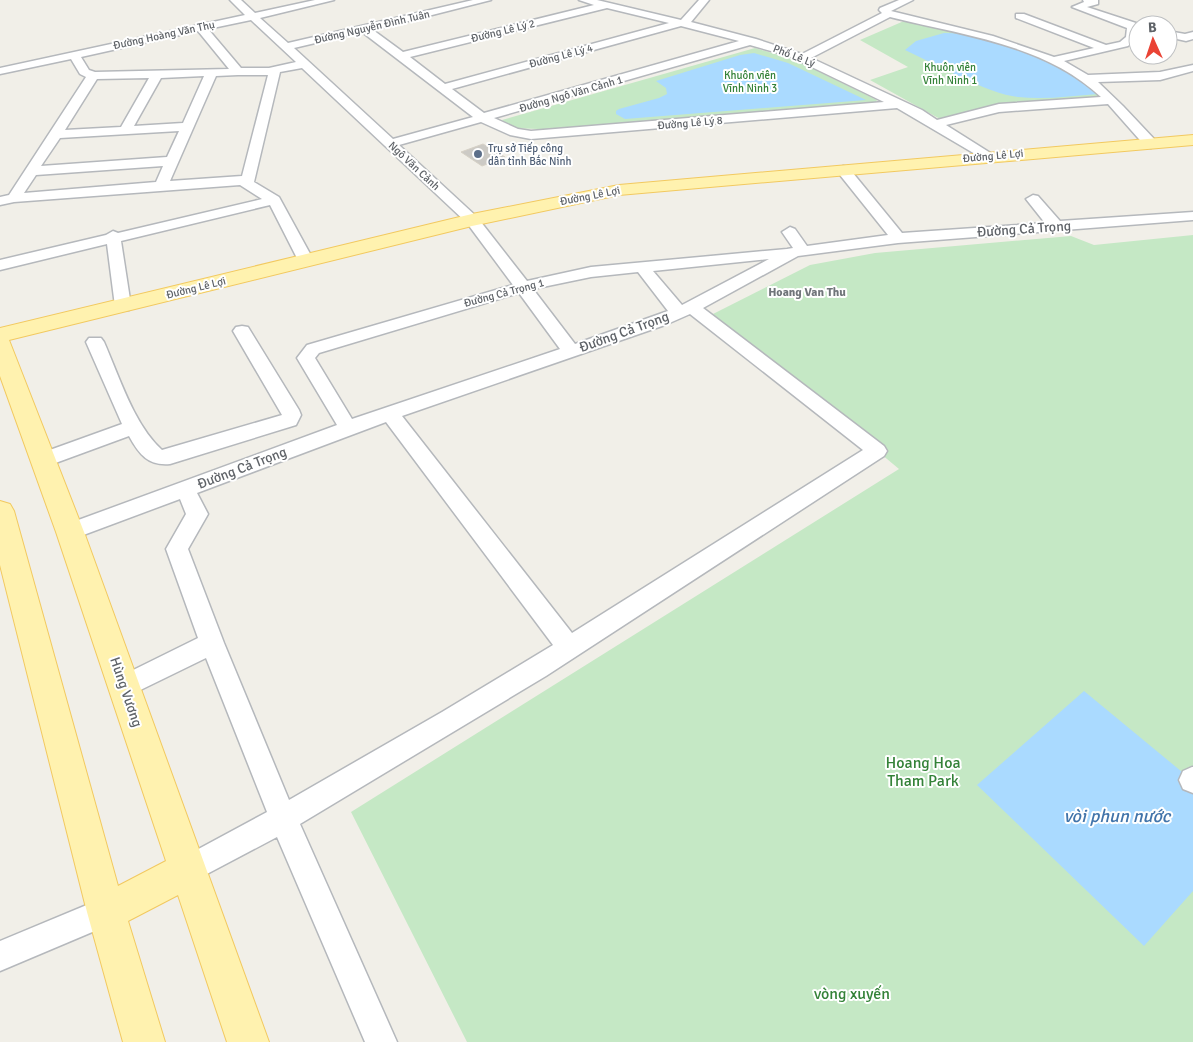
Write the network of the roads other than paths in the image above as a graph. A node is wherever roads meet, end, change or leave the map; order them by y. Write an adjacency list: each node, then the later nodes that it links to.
1 (235, 0): 13 (street, Ngô Văn Cảnh)
2 (328, 0): 9 (street, Đường Hoàng Văn Thụ)
3 (486, 0): 18 (street, Đường Nguyễn Đình Tuân)
4 (584, 0): 10 (street, Phố Lê Lý)
5 (704, 0): 15 (street)
6 (879, 0): 11 (street)
7 (908, 0): 11 (street)
8 (1091, 1): 12 (street); 16 (street)
9 (295, 3): 13 (street, Đường Hoàng Văn Thụ)
10 (604, 6): 15 (street, Phố Lê Lý); 28 (street, Đường Lê Lý 2)
11 (892, 9): 30 (street); 31 (street)
12 (1115, 11)
13 (253, 16): 17 (street, Đường Hoàng Văn Thụ); 24 (street, Ngô Văn Cảnh)
14 (1020, 16): 25 (street)
15 (682, 23): 19 (street, Phố Lê Lý); 41 (street, Đường Lê Lý 4)
16 (1128, 25)
17 (200, 28): 22 (street, Đường Hoàng Văn Thụ); 29 (street)
18 (365, 29): 24 (street, Đường Nguyễn Đình Tuân); 28 (street, Đường Lê Lý 8)
19 (752, 41): 30 (street, Phố Lê Lý); 44 (street, Đường Ngô Văn Cảnh 1)
20 (1128, 41): 25 (street)
21 (191, 42): 23 (street)
22 (126, 43): 26 (street, Đường Hoàng Văn Thụ); 27 (street)
23 (172, 46)
24 (286, 47): 32 (street, Ngô Văn Cảnh)
25 (1107, 49): 31 (street)
26 (74, 54): 35 (street, Đường Hoàng Văn Thụ); 39 (street)
27 (132, 54)
28 (402, 56): 41 (street, Đường Lê Lý 8)
29 (226, 58): 37 (street); 38 (street)
30 (802, 58): 43 (street, Phố Lê Lý)
31 (1052, 61): 40 (street)
32 (304, 64): 34 (street); 50 (street, Ngô Văn Cảnh)
33 (1193, 68): 40 (street)
34 (274, 70): 37 (street); 56 (street)
35 (0, 71)
36 (212, 72): 37 (street); 38 (street); 46 (street)
37 (238, 72)
38 (160, 74): 39 (street); 47 (street)
39 (93, 76): 48 (street)
40 (1086, 79): 42 (street)
41 (443, 88): 44 (street, Đường Lê Lý 8)
42 (1109, 100): 45 (street); 51 (street)
43 (899, 104): 44 (street, Đường Lê Lý 8); 45 (street, Phố Lê Lý)
44 (484, 119): 50 (street, Đường Ngô Văn Cảnh 1)
45 (936, 124): 52 (street, Phố Lê Lý)
46 (187, 127): 47 (street); 53 (street)
47 (125, 131): 48 (street)
48 (55, 134): 55 (street)
49 (1191, 142): 51 (main road, Đường Lê Lợi)
50 (390, 144): 63 (street, Ngô Văn Cảnh)
51 (1151, 144): 52 (main road, Đường Lê Lợi)
52 (987, 157): 54 (main road, Đường Lê Lợi)
53 (172, 161): 55 (street); 57 (street)
54 (843, 170): 63 (main road, Đường Lê Lợi); 67 (street)
55 (31, 171): 58 (street)
56 (248, 180): 57 (street); 60 (street)
57 (161, 186): 58 (street)
58 (14, 198): 61 (street)
59 (1033, 199): 64 (street)
60 (274, 200): 66 (street); 69 (street)
61 (0, 201)
62 (1193, 216): 64 (street, Đường Cả Trọng)
63 (472, 220): 69 (main road, Đường Lê Lợi); 72 (street, Ngô Văn Cảnh)
64 (1056, 226): 67 (street, Đường Cả Trọng)
65 (790, 232): 68 (street)
66 (113, 236): 70 (street); 73 (street)
67 (898, 238): 68 (street, Đường Cả Trọng)
68 (798, 252): 71 (street, Đường Cả Trọng 1); 74 (street, Đường Cả Trọng)
69 (306, 261): 73 (main road, Đường Lê Lợi)
70 (0, 265)
71 (641, 266): 72 (street, Đường Cả Trọng 1); 74 (street)
72 (522, 287): 79 (street, Ngô Văn Cảnh); 82 (street, Đường Cả Trọng 1)
73 (123, 306): 76 (main road, Đường Lê Lợi)
74 (685, 310): 79 (street, Đường Cả Trọng); 88 (street)
75 (242, 331): 81 (street)
76 (0, 335)
77 (95, 342): 81 (street)
78 (0, 344): 83 (main road, Hùng Vương)
79 (572, 351): 80 (street, Đường Cả Trọng)
80 (390, 414): 82 (street, Đường Cả Trọng); 88 (street)
81 (133, 427): 83 (street)
82 (348, 428): 84 (street, Đường Cả Trọng)
83 (43, 460): 86 (main road, Hùng Vương)
84 (186, 489): 86 (street, Đường Cả Trọng); 87 (street)
85 (0, 511): 92 (main road)
86 (70, 532): 89 (main road, Hùng Vương)
87 (212, 643): 89 (street); 90 (street)
88 (569, 648): 90 (street)
89 (124, 687): 91 (main road, Hùng Vương)
90 (284, 820): 91 (street); 96 (street)
91 (188, 870): 92 (main road); 95 (main road, Hùng Vương)
92 (106, 912): 93 (street); 94 (main road)
93 (0, 956)
94 (144, 1042)
95 (248, 1042)
96 (381, 1042)

